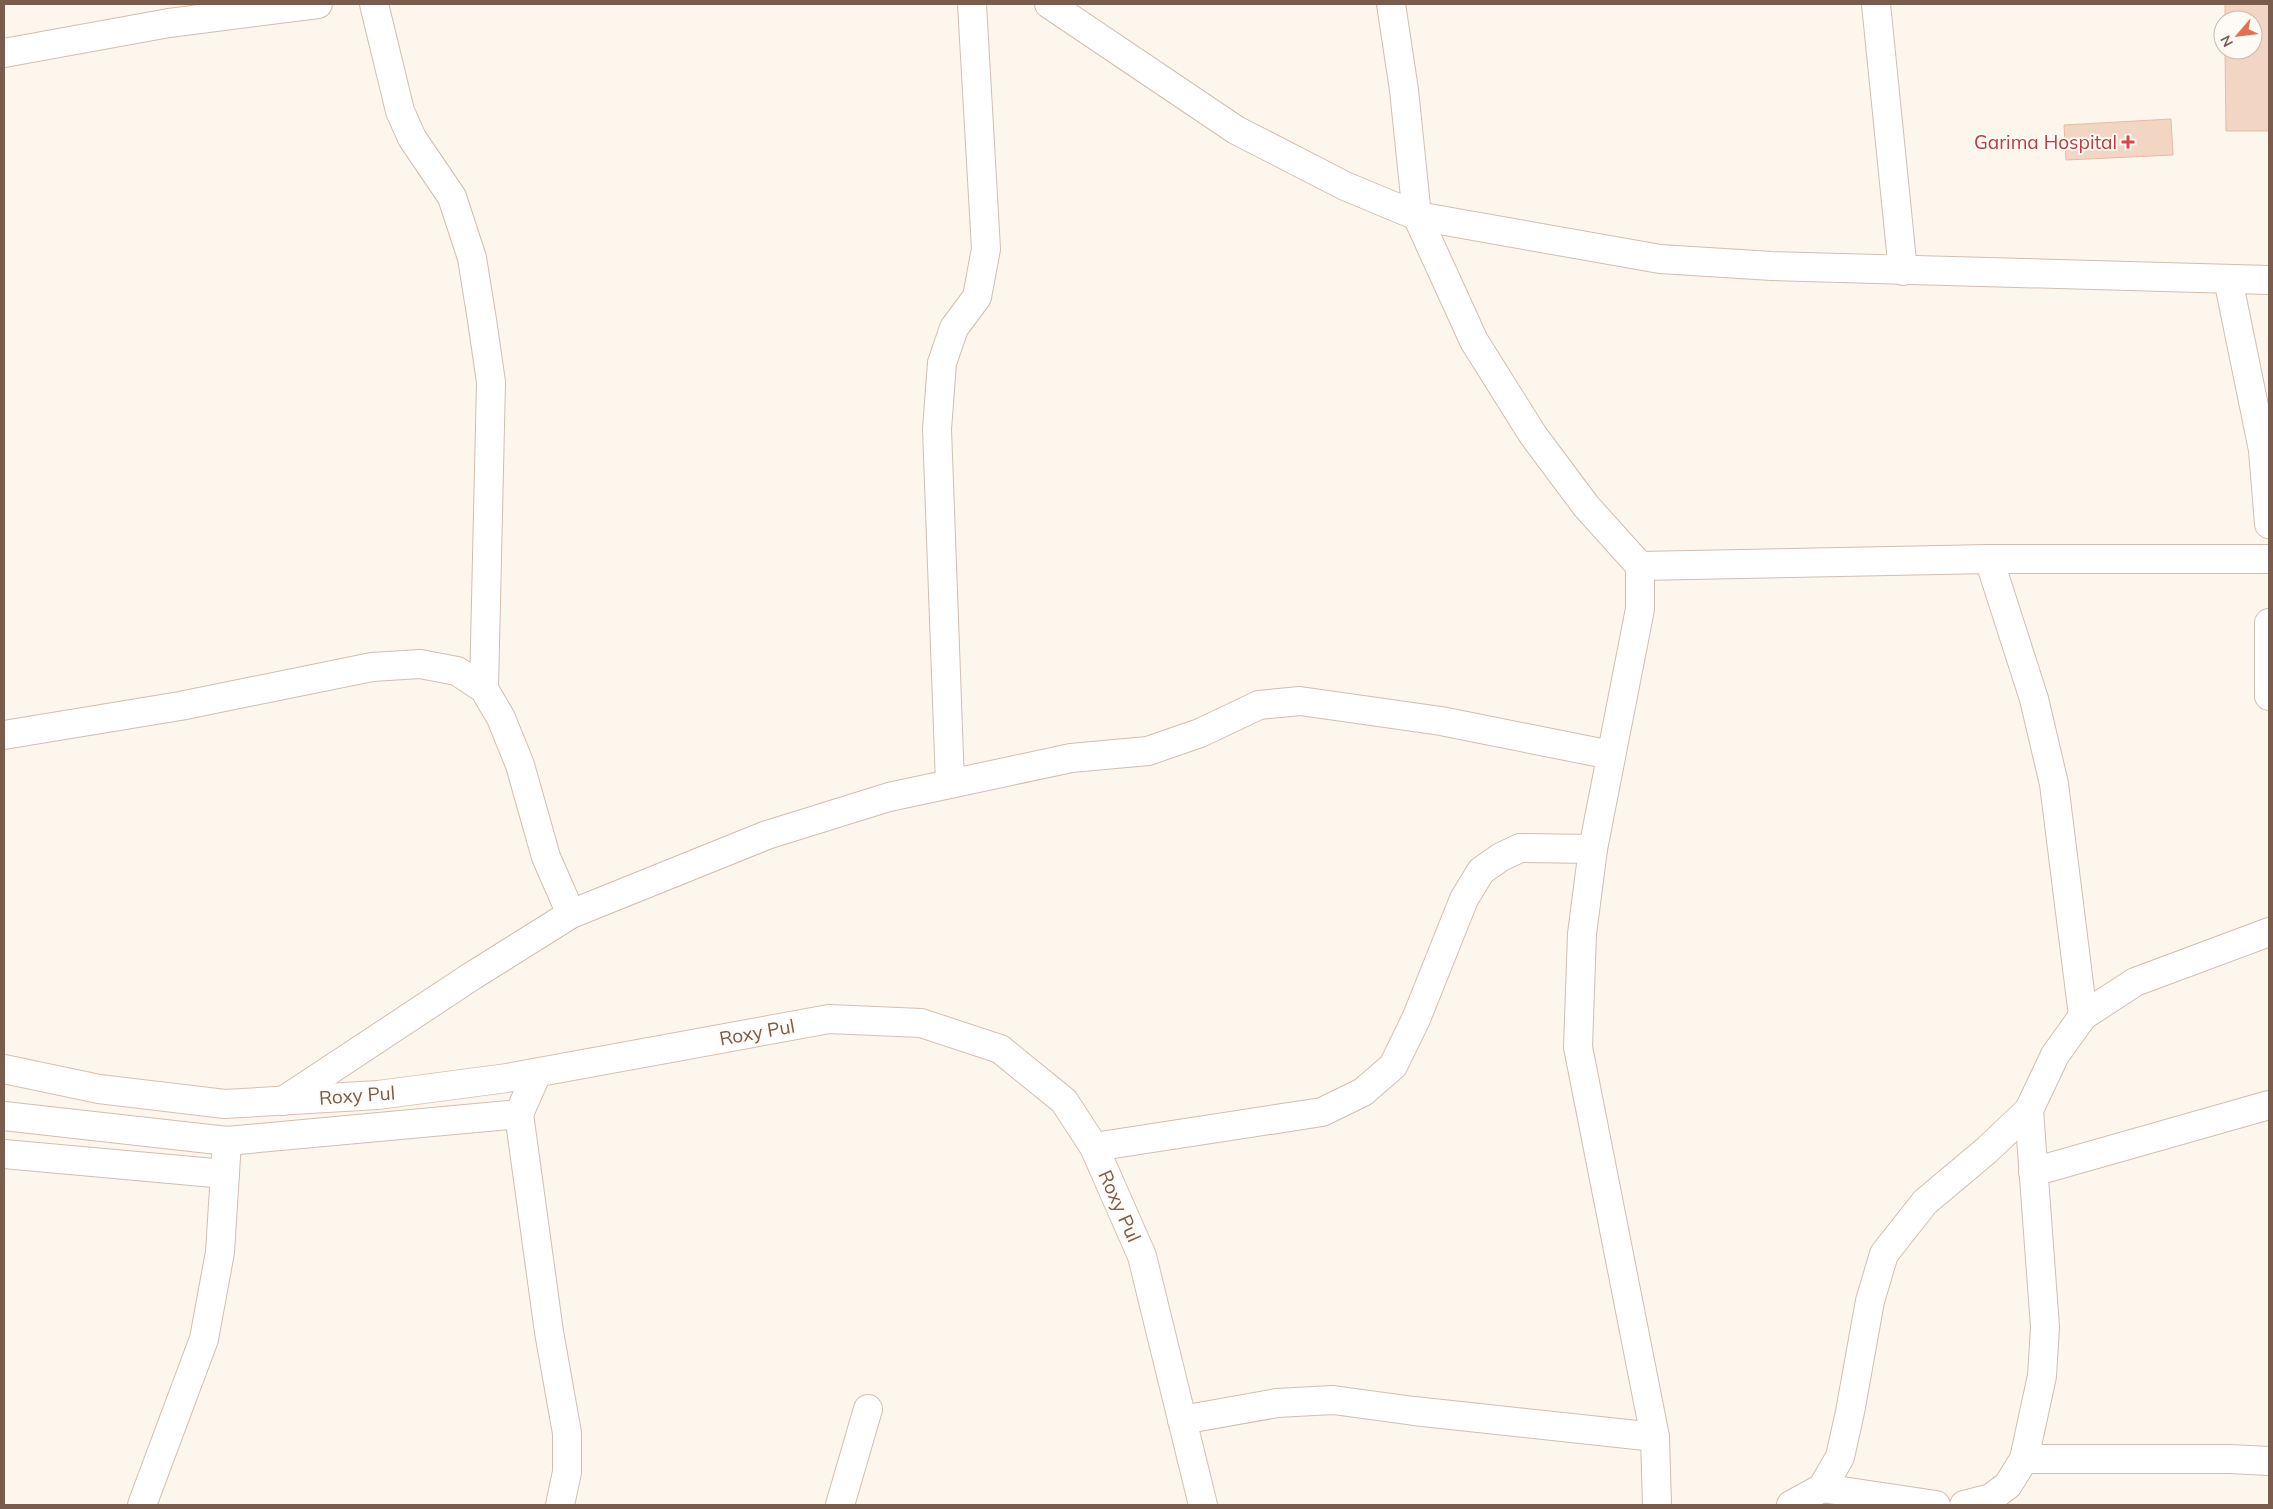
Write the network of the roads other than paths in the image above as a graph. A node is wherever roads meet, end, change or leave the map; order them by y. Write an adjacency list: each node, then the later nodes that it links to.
1 (318, 4): 7 (street)
2 (374, 4): 17 (street)
3 (972, 4): 21 (street)
4 (1050, 4): 8 (street)
5 (1391, 4): 8 (street)
6 (1876, 4): 9 (street)
7 (4, 53)
8 (1417, 216): 9 (street); 15 (street)
9 (1903, 271): 10 (street)
10 (2228, 279): 11 (street); 12 (street)
11 (2269, 280)
12 (2269, 524)
13 (1989, 559): 14 (street); 15 (street); 25 (street)
14 (2269, 559)
15 (1640, 566): 20 (street)
16 (2269, 623): 18 (street)
17 (484, 689): 19 (street); 23 (street)
18 (2269, 696)
19 (4, 735)
20 (1611, 755): 21 (street); 22 (street)
21 (950, 783): 23 (street)
22 (1593, 849): 34 (street); 40 (street)
23 (571, 914): 28 (street)
24 (2269, 932): 25 (street)
25 (2083, 1016): 30 (street)
26 (4, 1068): 28 (street, Roxy Pul)
27 (536, 1073): 28 (street, Roxy Pul); 31 (street); 34 (street, Roxy Pul)
28 (283, 1101)
29 (2269, 1106): 36 (street)
30 (2029, 1110): 36 (street); 43 (street)
31 (519, 1114): 33 (street); 45 (street)
32 (4, 1116): 33 (street)
33 (226, 1141): 37 (street)
34 (1094, 1147): 39 (street, Roxy Pul)
35 (4, 1154): 37 (street)
36 (2033, 1172): 41 (street)
37 (225, 1174): 44 (street)
38 (868, 1409): 46 (street)
39 (1182, 1420): 40 (street); 47 (street, Roxy Pul)
40 (1655, 1436): 48 (street)
41 (2024, 1459): 42 (street); 50 (street)
42 (2269, 1461)
43 (1810, 1498): 49 (street)
44 (142, 1505)
45 (560, 1505)
46 (840, 1505)
47 (1203, 1505)
48 (1657, 1505)
49 (1936, 1505)
50 (1964, 1505)

